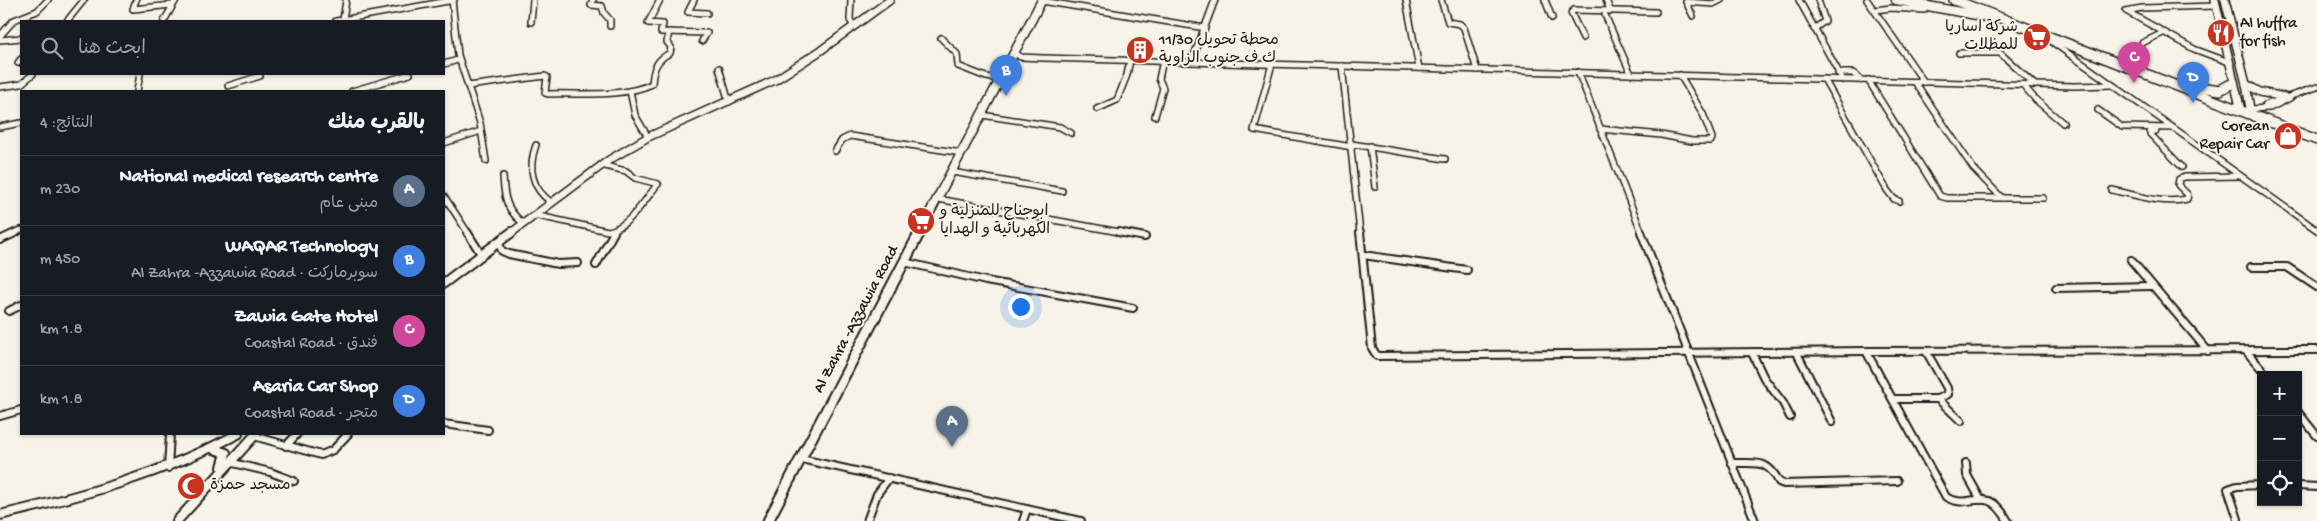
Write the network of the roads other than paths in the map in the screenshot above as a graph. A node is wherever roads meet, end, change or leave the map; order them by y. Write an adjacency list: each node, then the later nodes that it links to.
1 (48, 0): 49 (street)
2 (84, 0): 37 (street)
3 (136, 0): 28 (street)
4 (176, 0): 28 (street)
5 (346, 0): 39 (street)
6 (453, 0): 39 (street); 60 (street)
7 (533, 0): 40 (street)
8 (593, 0): 41 (street)
9 (660, 0): 46 (street)
10 (694, 0): 33 (street)
11 (851, 0): 42 (street)
12 (890, 0): 42 (main road)
13 (1215, 0): 43 (street)
14 (1406, 0): 69 (street)
15 (1442, 0): 70 (street)
16 (1545, 0): 36 (street)
17 (1606, 0): 30 (street)
18 (1721, 0): 35 (street)
19 (1798, 0): 45 (street)
20 (1818, 0): 45 (street)
21 (1867, 0): 31 (street)
22 (1896, 0): 29 (main road)
23 (1954, 0): 44 (highway)
24 (1969, 0): 93 (highway)
25 (2226, 0): 87 (main road)
26 (1042, 1): 43 (street); 57 (main road, Al Zahra -Azzawia Road)
27 (2216, 3): 48 (street); 64 (main road)
28 (172, 6): 38 (street)
29 (1928, 7): 31 (street); 44 (main road)
30 (1610, 10): 32 (street); 52 (street)
31 (1876, 10): 85 (street)
32 (1656, 12)
33 (706, 13)
34 (1605, 15): 73 (street)
35 (1693, 16)
36 (1552, 18)
37 (68, 20)
38 (165, 20)
39 (343, 20)
40 (531, 22)
41 (610, 26)
42 (854, 26): 100 (main road)
43 (1205, 28): 63 (street)
44 (2029, 28): 47 (highway)
45 (1814, 29): 72 (street)
46 (670, 32): 54 (street); 98 (street)
47 (2040, 33): 56 (highway); 58 (street)
48 (2163, 33): 55 (street); 64 (street)
49 (0, 36)
50 (20, 38): 53 (street)
51 (942, 38): 79 (street)
52 (1583, 38)
53 (0, 40)
54 (702, 41)
55 (2142, 43)
56 (2079, 48): 58 (street); 103 (highway)
57 (1015, 52): 61 (street); 79 (main road, Al Zahra -Azzawia Road)
58 (2065, 52): 90 (street)
59 (1959, 53): 89 (street)
60 (458, 60): 65 (street); 92 (street)
61 (1130, 60): 62 (street); 101 (street)
62 (1163, 60): 63 (street); 105 (street)
63 (1192, 61): 66 (street)
64 (2229, 62): 86 (main road)
65 (445, 64)
66 (1272, 64): 67 (street); 118 (street)
67 (1342, 66): 69 (street); 118 (street)
68 (719, 68): 100 (street)
69 (1419, 68): 70 (street)
70 (1477, 70): 71 (street)
71 (1578, 72): 73 (street); 109 (street)
72 (1838, 73): 81 (street); 82 (street)
73 (1631, 74): 78 (street)
74 (32, 75): 94 (street)
75 (140, 75): 96 (street)
76 (407, 75): 97 (street)
77 (260, 76): 91 (street)
78 (1680, 76): 80 (street); 109 (street)
79 (1001, 79): 104 (main road, Al Zahra -Azzawia Road)
80 (1824, 79): 81 (street); 136 (street)
81 (1843, 80): 82 (street)
82 (1861, 80): 83 (street)
83 (1868, 80): 84 (street); 133 (street)
84 (1915, 82): 85 (street); 133 (street)
85 (1924, 82): 88 (street)
86 (2233, 83): 93 (highway); 103 (main road)
87 (2246, 84): 99 (main road); 103 (main road)
88 (2023, 85): 89 (street); 107 (street)
89 (2035, 85): 90 (street)
90 (2112, 85): 110 (street)
91 (228, 86)
92 (468, 86): 98 (street); 111 (street)
93 (2193, 86): 103 (highway)
94 (0, 87)
95 (2317, 87): 99 (street)
96 (138, 90)
97 (355, 90)
98 (630, 91): 114 (street)
99 (2287, 97): 103 (street)
100 (729, 102): 114 (main road)
101 (1097, 109)
102 (2098, 110): 110 (street)
103 (2245, 110): 113 (highway); 115 (highway)
104 (982, 115): 112 (street); 121 (main road, Al Zahra -Azzawia Road)
105 (1155, 116)
106 (20, 123): 108 (street)
107 (2062, 123)
108 (0, 127)
109 (1600, 129): 166 (street)
110 (2175, 130): 125 (street); 128 (street)
111 (481, 131): 116 (street); 123 (street)
112 (1071, 133)
113 (2317, 135)
114 (648, 137): 124 (main road)
115 (2317, 140)
116 (445, 143)
117 (536, 145): 137 (street)
118 (1352, 145): 119 (street); 147 (street)
119 (1370, 146): 122 (street); 129 (street)
120 (835, 152): 121 (street)
121 (962, 153): 126 (main road, Al Zahra -Azzawia Road)
122 (1445, 159)
123 (486, 161)
124 (601, 165): 137 (main road); 141 (street)
125 (2182, 167)
126 (952, 172): 131 (street); 135 (main road, Al Zahra -Azzawia Road)
127 (503, 176): 139 (street)
128 (2240, 176): 130 (street); 142 (street)
129 (1375, 187)
130 (2112, 190)
131 (1062, 191)
132 (445, 198): 146 (street)
133 (2003, 198): 134 (street)
134 (2043, 198)
135 (938, 199): 143 (street); 149 (main road, Al Zahra -Azzawia Road)
136 (1899, 201)
137 (551, 202): 138 (main road)
138 (534, 215): 139 (main road); 141 (street)
139 (523, 223): 145 (main road)
140 (20, 230): 144 (street)
141 (615, 230): 151 (street)
142 (2317, 230)
143 (1145, 237)
144 (0, 240)
145 (498, 241): 146 (main road); 150 (street)
146 (481, 254): 154 (main road)
147 (1363, 254): 153 (street); 166 (street)
148 (2131, 260): 155 (street)
149 (904, 262): 159 (street); 190 (main road, Al Zahra -Azzawia Road)
150 (578, 263)
151 (596, 265)
152 (2251, 266): 156 (street)
153 (1467, 270)
154 (445, 282)
155 (2152, 286): 157 (street); 164 (street)
156 (2317, 287)
157 (2056, 288)
158 (20, 305): 160 (street)
159 (1133, 308)
160 (9, 311)
161 (2317, 350): 165 (street)
162 (1866, 351): 163 (street); 168 (street); 170 (street)
163 (1926, 351): 164 (street); 171 (street)
164 (2208, 351): 165 (street)
165 (2246, 351): 169 (street)
166 (1690, 353): 167 (street); 191 (street)
167 (1752, 353): 168 (street); 175 (street)
168 (1797, 353): 177 (street)
169 (2264, 371)
170 (1893, 399): 171 (street); 200 (street)
171 (1938, 399): 176 (street)
172 (20, 410): 173 (street)
173 (0, 416)
174 (2301, 416): 185 (street)
175 (1790, 417)
176 (1961, 421)
177 (1832, 422)
178 (445, 424): 179 (street)
179 (488, 430)
180 (170, 435): 193 (street)
181 (255, 435): 186 (main road); 187 (street)
182 (296, 435): 187 (street)
183 (347, 435): 187 (street)
184 (235, 436): 186 (main road); 188 (main road); 189 (main road)
185 (2317, 436)
186 (245, 445): 189 (main road)
187 (286, 446)
188 (211, 448): 189 (main road); 193 (main road)
189 (228, 459): 196 (street); 204 (main road)
190 (801, 459): 194 (street); 205 (main road, Al Zahra -Azzawia Road)
191 (1732, 463): 195 (street); 209 (street)
192 (1966, 463): 200 (street)
193 (168, 468): 202 (main road)
194 (889, 478): 201 (street); 206 (street)
195 (1897, 481)
196 (294, 482)
197 (2257, 485): 203 (street)
198 (2302, 486): 199 (street)
199 (2317, 486)
200 (1981, 500): 210 (street)
201 (1027, 509): 207 (street); 208 (street)
202 (0, 514)
203 (2238, 519)
204 (177, 521)
205 (768, 521)
206 (867, 521)
207 (1023, 521)
208 (1081, 521)
209 (1755, 521)
210 (2008, 521)

